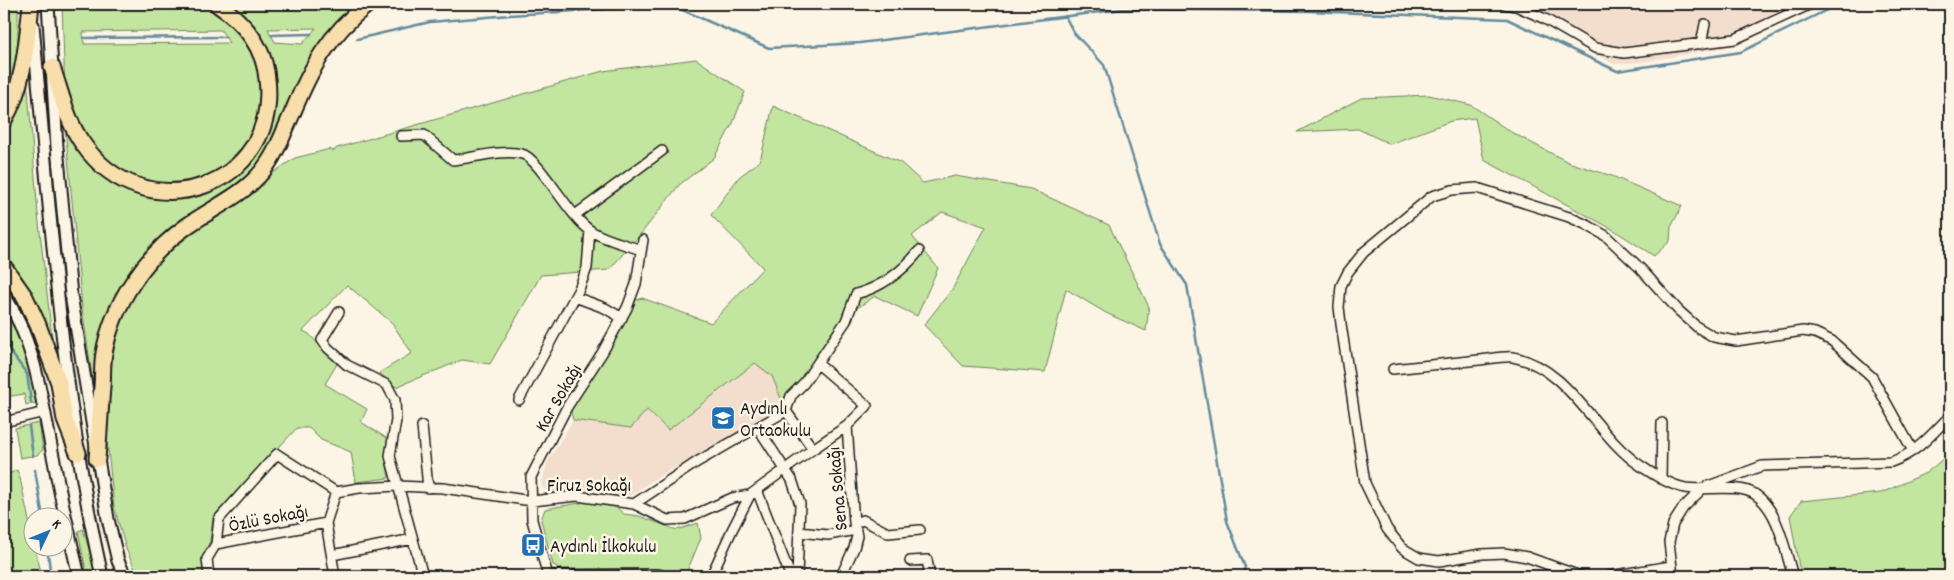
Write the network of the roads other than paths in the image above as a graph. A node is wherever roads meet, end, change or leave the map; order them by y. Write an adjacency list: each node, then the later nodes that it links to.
1 (31, 4): 10 (highway); 36 (main road)
2 (217, 4): 9 (highway)
3 (368, 4): 37 (highway)
4 (1504, 4): 8 (street)
5 (1811, 4): 8 (street)
6 (48, 5): 9 (main road)
7 (1705, 24): 8 (street)
8 (1701, 44)
9 (52, 68): 37 (main road)
10 (4, 120)
11 (401, 136): 13 (street)
12 (662, 150): 13 (street)
13 (575, 215): 14 (street)
14 (590, 230): 16 (street); 20 (street)
15 (643, 240): 16 (street, Kar Sokağı)
16 (641, 250): 22 (street, Kar Sokağı)
17 (919, 251): 23 (street)
18 (4, 267): 36 (highway)
19 (4, 295): 27 (main road)
20 (575, 297): 22 (street); 25 (street)
21 (339, 312): 40 (street)
22 (622, 318): 45 (street, Kar Sokağı)
23 (818, 364): 26 (street); 32 (street)
24 (1393, 369): 39 (street)
25 (518, 400)
26 (786, 411): 33 (street, Firuz Sokağı); 34 (street)
27 (45, 412): 29 (street); 57 (main road)
28 (1950, 416): 35 (street)
29 (4, 422)
30 (1662, 423): 39 (street)
31 (422, 426): 41 (street)
32 (847, 426): 34 (street); 48 (street, Sena Sokağı)
33 (758, 428): 38 (street); 46 (street, Firuz Sokağı)
34 (813, 449): 38 (street)
35 (1913, 451): 42 (street); 68 (street)
36 (78, 453): 58 (main road)
37 (97, 459): 59 (main road)
38 (785, 469): 44 (street); 50 (street)
39 (1661, 479): 42 (street)
40 (398, 486): 41 (street, Firuz Sokağı); 43 (street, Firuz Sokağı); 51 (street)
41 (428, 488): 45 (street, Firuz Sokağı)
42 (1703, 488): 55 (street); 71 (street)
43 (336, 492): 47 (street); 52 (street)
44 (754, 493): 46 (street); 64 (street); 65 (street)
45 (532, 500): 46 (street, Firuz Sokağı); 56 (street, Kar Sokağı)
46 (634, 504)
47 (326, 523): 52 (street, Özlü Sokağı); 53 (street)
48 (855, 526): 49 (street); 50 (street); 66 (street, Sena Sokağı)
49 (920, 530)
50 (799, 532): 65 (street)
51 (413, 538): 53 (street); 62 (street)
52 (216, 544): 60 (street)
53 (332, 555): 61 (street)
54 (910, 561): 67 (street)
55 (1671, 566): 69 (street); 70 (street)
56 (547, 575): 63 (street)
57 (79, 576)
58 (102, 576)
59 (125, 576)
60 (209, 576)
61 (335, 576)
62 (423, 576)
63 (665, 576)
64 (712, 576)
65 (796, 576)
66 (841, 576)
67 (930, 576)
68 (1580, 576)
69 (1610, 576)
70 (1673, 576)
71 (1793, 576)

